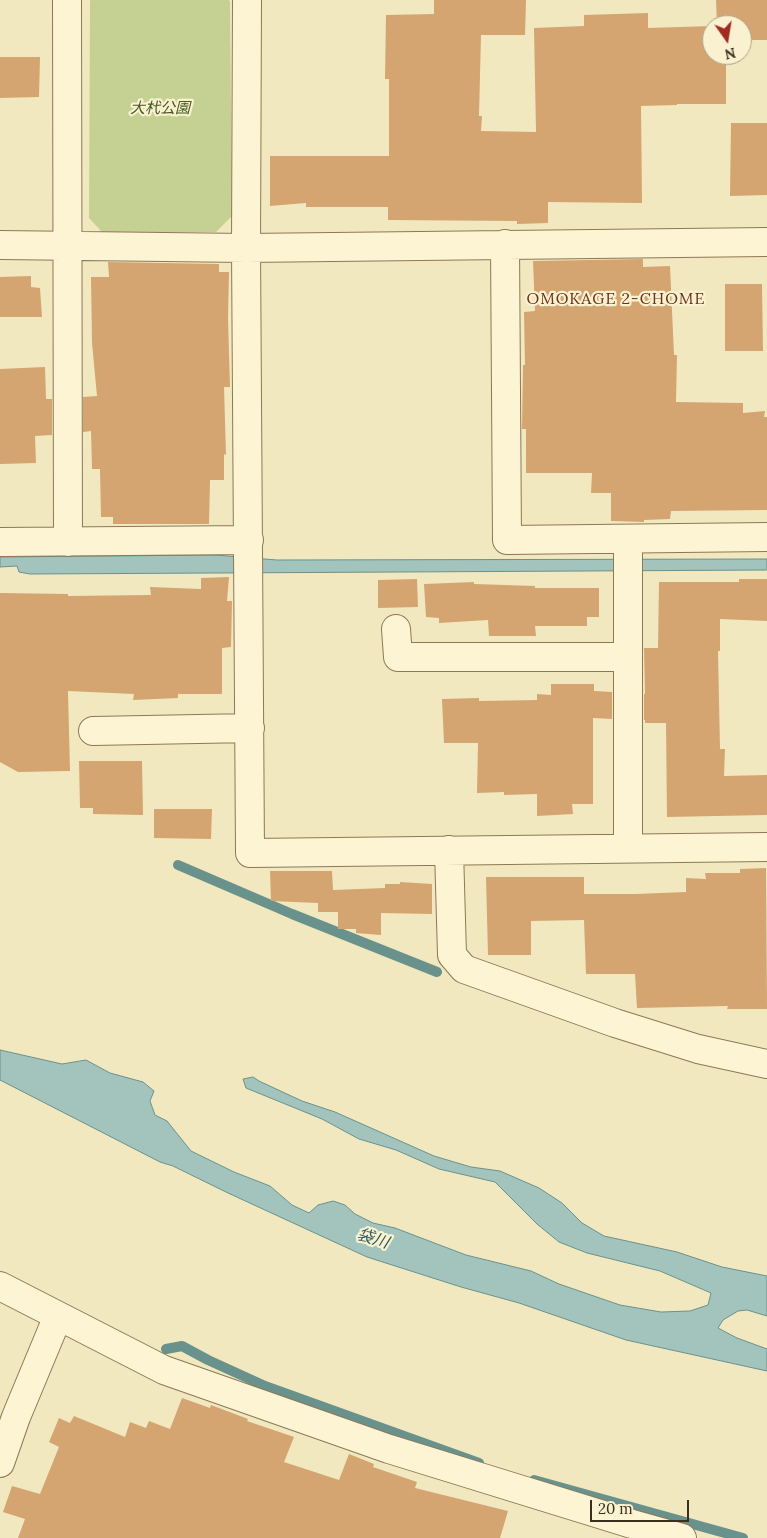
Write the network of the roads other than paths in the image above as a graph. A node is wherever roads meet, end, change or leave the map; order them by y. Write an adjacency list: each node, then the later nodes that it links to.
1 (67, 0): 6 (street)
2 (246, 0): 7 (street)
3 (767, 242): 4 (street)
4 (505, 244): 7 (street); 9 (street)
5 (0, 245): 6 (street)
6 (67, 245): 7 (street); 12 (street)
7 (246, 248): 10 (street)
8 (767, 538): 9 (street)
9 (628, 539): 14 (street)
10 (249, 540): 12 (street); 15 (street)
11 (0, 542): 12 (street)
12 (68, 542)
13 (396, 629): 14 (street)
14 (628, 657): 18 (street)
15 (250, 728): 16 (street); 19 (street)
16 (93, 731)
17 (767, 847): 18 (street)
18 (628, 848): 19 (street)
19 (448, 850): 20 (street)
20 (767, 1064)
21 (0, 1286): 22 (street)
22 (58, 1316): 23 (street); 24 (street)
23 (0, 1463)
24 (671, 1537)

